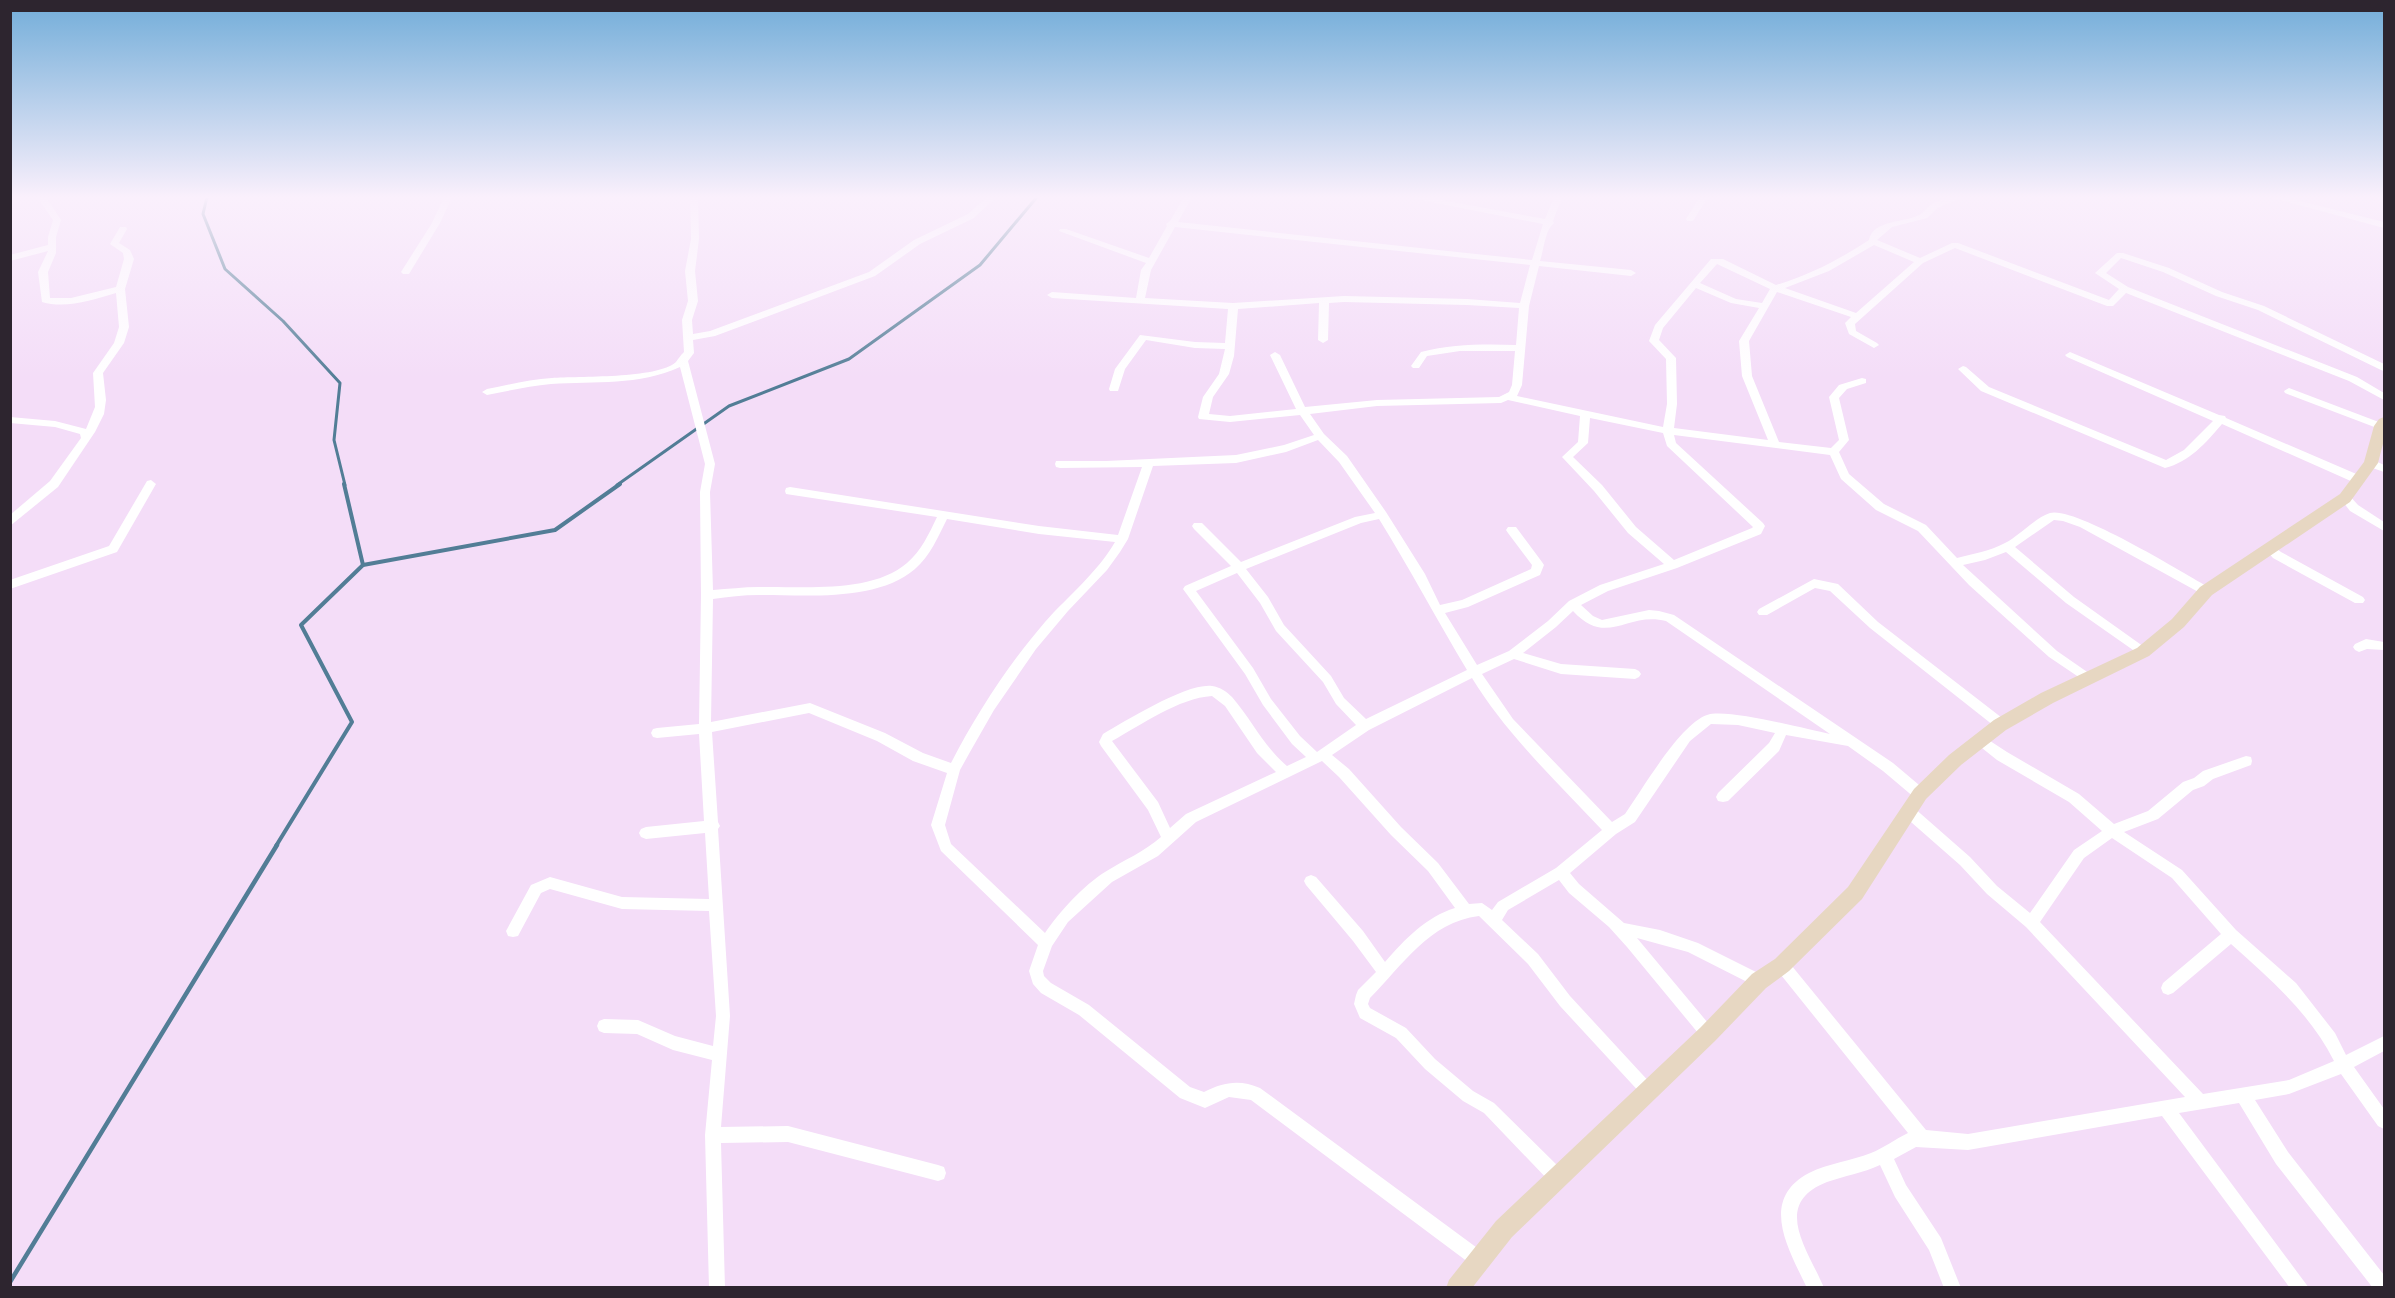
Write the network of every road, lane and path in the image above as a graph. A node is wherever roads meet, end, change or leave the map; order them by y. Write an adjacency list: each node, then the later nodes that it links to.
1 (48, 258): 23 (street)
2 (129, 258): 23 (street)
3 (415, 258): 19 (street)
4 (692, 258): 32 (street)
5 (895, 258): 32 (street)
6 (1139, 258): 18 (street)
7 (1155, 258): 18 (street)
8 (1499, 258): 16 (street)
9 (1537, 258): 16 (street)
10 (1845, 258): 22 (street)
11 (1912, 258): 17 (street)
12 (1927, 258): 17 (street)
13 (1988, 258): 24 (street)
14 (2117, 258): 24 (street)
15 (2128, 258): 41 (street)
16 (1536, 261): 20 (street); 29 (street)
17 (1920, 261): 31 (street)
18 (1152, 262): 27 (street)
19 (406, 272)
20 (1631, 273)
21 (1694, 284): 22 (street); 30 (street); 54 (street)
22 (1775, 288): 30 (street); 31 (street)
23 (120, 289): 56 (street)
24 (2125, 290): 48 (street)
25 (1052, 295): 27 (street)
26 (1324, 300): 28 (street); 29 (street); 33 (street)
27 (1140, 301): 28 (street)
28 (1233, 306): 35 (street)
29 (1524, 306): 36 (street)
30 (1764, 306): 57 (street)
31 (1856, 316): 34 (street)
32 (689, 338): 39 (street)
33 (1323, 340)
34 (1874, 345)
35 (1229, 346): 44 (street); 49 (street)
36 (1520, 348): 40 (street); 47 (street)
37 (1275, 355): 49 (street)
38 (2070, 355): 51 (street)
39 (682, 358): 46 (street); 80 (street)
40 (1416, 366)
41 (2385, 368)
42 (1963, 369): 51 (street)
43 (1862, 381): 58 (street)
44 (1114, 389)
45 (2289, 391): 53 (street)
46 (487, 392)
47 (1507, 397): 49 (street); 50 (street)
48 (2385, 397)
49 (1302, 409): 55 (street)
50 (1585, 414): 54 (street); 76 (street)
51 (2221, 418): 62 (street)
52 (10, 420): 56 (street)
53 (2383, 424): 61 (street)
54 (1668, 431): 57 (street); 76 (street)
55 (1320, 436): 59 (street); 66 (street)
56 (86, 438): 68 (street)
57 (1776, 446): 58 (street)
58 (1834, 452): 75 (street)
59 (1149, 462): 60 (street); 72 (street)
60 (1060, 464)
61 (2378, 466): 62 (street)
62 (2357, 479): 65 (street)
63 (151, 484): 78 (street)
64 (790, 491): 67 (street)
65 (2345, 498): 70 (street); 74 (street)
66 (1382, 515): 77 (street); 83 (street)
67 (943, 516): 72 (street); 80 (street)
68 (10, 522)
69 (1198, 526): 77 (street)
70 (2385, 526)
71 (1512, 530): 83 (street)
72 (1122, 539): 101 (street)
73 (2009, 546): 75 (street); 79 (street); 87 (street)
74 (2270, 548): 79 (street); 81 (street)
75 (1956, 562): 91 (street)
76 (1673, 565): 82 (street)
77 (1239, 567): 93 (street); 99 (street)
78 (10, 585)
79 (2206, 591): 87 (street)
80 (707, 595): 94 (street)
81 (2359, 600)
82 (1573, 604): 88 (street); 98 (street)
83 (1437, 610): 89 (street)
84 (1763, 612): 92 (street)
85 (2385, 646): 86 (street)
86 (2359, 647)
87 (2143, 652): 91 (street)
88 (1513, 654): 89 (street); 90 (street)
89 (1473, 673): 93 (street); 107 (street)
90 (1635, 674)
91 (2089, 679): 92 (street)
92 (2002, 725): 97 (street)
93 (1365, 726): 99 (street)
94 (705, 728): 96 (street); 101 (street); 106 (street)
95 (1783, 729): 98 (street); 104 (street); 107 (street)
96 (657, 733)
97 (1981, 740): 103 (street); 108 (street)
98 (1852, 744): 103 (street)
99 (1319, 757): 102 (street); 114 (street)
100 (2246, 760): 108 (street)
101 (954, 770): 120 (street)
102 (1285, 772): 110 (street); 110 (street)
103 (1920, 794): 105 (street)
104 (1723, 797)
105 (1908, 811): 116 (street); 121 (street)
106 (713, 826): 109 (street); 113 (street)
107 (1611, 830): 111 (street)
108 (2112, 831): 116 (street); 119 (street)
109 (646, 833)
110 (1168, 838): 120 (street)
111 (1561, 872): 115 (street); 117 (street)
112 (1311, 881): 122 (street)
113 (717, 905): 118 (street); 128 (street)
114 (1466, 910): 115 (street); 122 (street)
115 (1493, 921): 130 (street)
116 (2031, 923): 132 (street)
117 (1621, 929): 123 (street); 126 (street)
118 (513, 931)
119 (2231, 935): 124 (street); 129 (street)
120 (1046, 943): 140 (street)
121 (1782, 965): 123 (street); 136 (street)
122 (1386, 974): 139 (street)
123 (1759, 981): 126 (street)
124 (2168, 988)
125 (604, 1026): 128 (street)
126 (1708, 1034): 130 (street)
127 (2385, 1044): 129 (street)
128 (720, 1055): 135 (street)
129 (2343, 1064): 131 (street); 134 (street)
130 (1648, 1091): 139 (street)
131 (2243, 1095): 132 (street); 146 (street)
132 (2200, 1102): 133 (street)
133 (2166, 1109): 136 (street); 145 (street)
134 (2385, 1121)
135 (713, 1135): 138 (street); 141 (street)
136 (1922, 1138): 137 (street)
137 (1885, 1156): 143 (street); 144 (street)
138 (938, 1173)
139 (1557, 1177): 140 (street)
140 (1478, 1259): 142 (street)
141 (717, 1287)
142 (1457, 1287)
143 (1816, 1287)
144 (1953, 1287)
145 (2301, 1287)
146 (2384, 1287)

